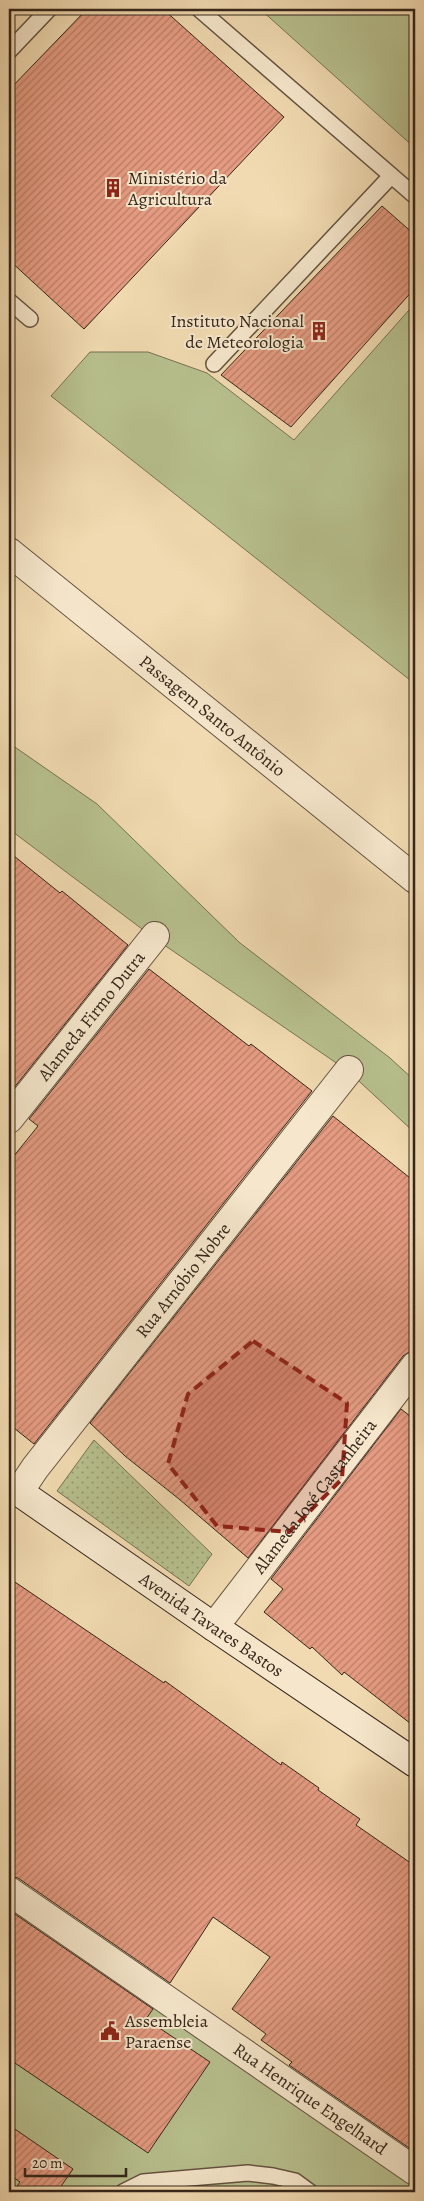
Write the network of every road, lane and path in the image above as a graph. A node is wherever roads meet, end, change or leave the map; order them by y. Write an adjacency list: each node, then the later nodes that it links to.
1 (50, 9): 3 (lane)
2 (199, 9): 4 (lane)
3 (9, 51)
4 (391, 176): 5 (lane); 8 (lane)
5 (415, 196)
6 (9, 301): 7 (lane)
7 (30, 319)
8 (214, 364)
9 (9, 552): 10 (street, Passagem Santo Antônio)
10 (415, 878)
11 (155, 936): 13 (street, Alameda Firmo Dutra)
12 (349, 1070): 15 (street, Rua Arnóbio Nobre)
13 (9, 1119)
14 (415, 1366): 16 (street, Alameda José Castanheira)
15 (14, 1488): 16 (street, Avenida Tavares Bastos)
16 (214, 1627): 17 (street, Avenida Tavares Bastos)
17 (413, 1758)
18 (9, 1891): 19 (street, Rua Henrique Engelhard)
19 (415, 2171)
20 (123, 2192): 21 (lane)
21 (310, 2192)

